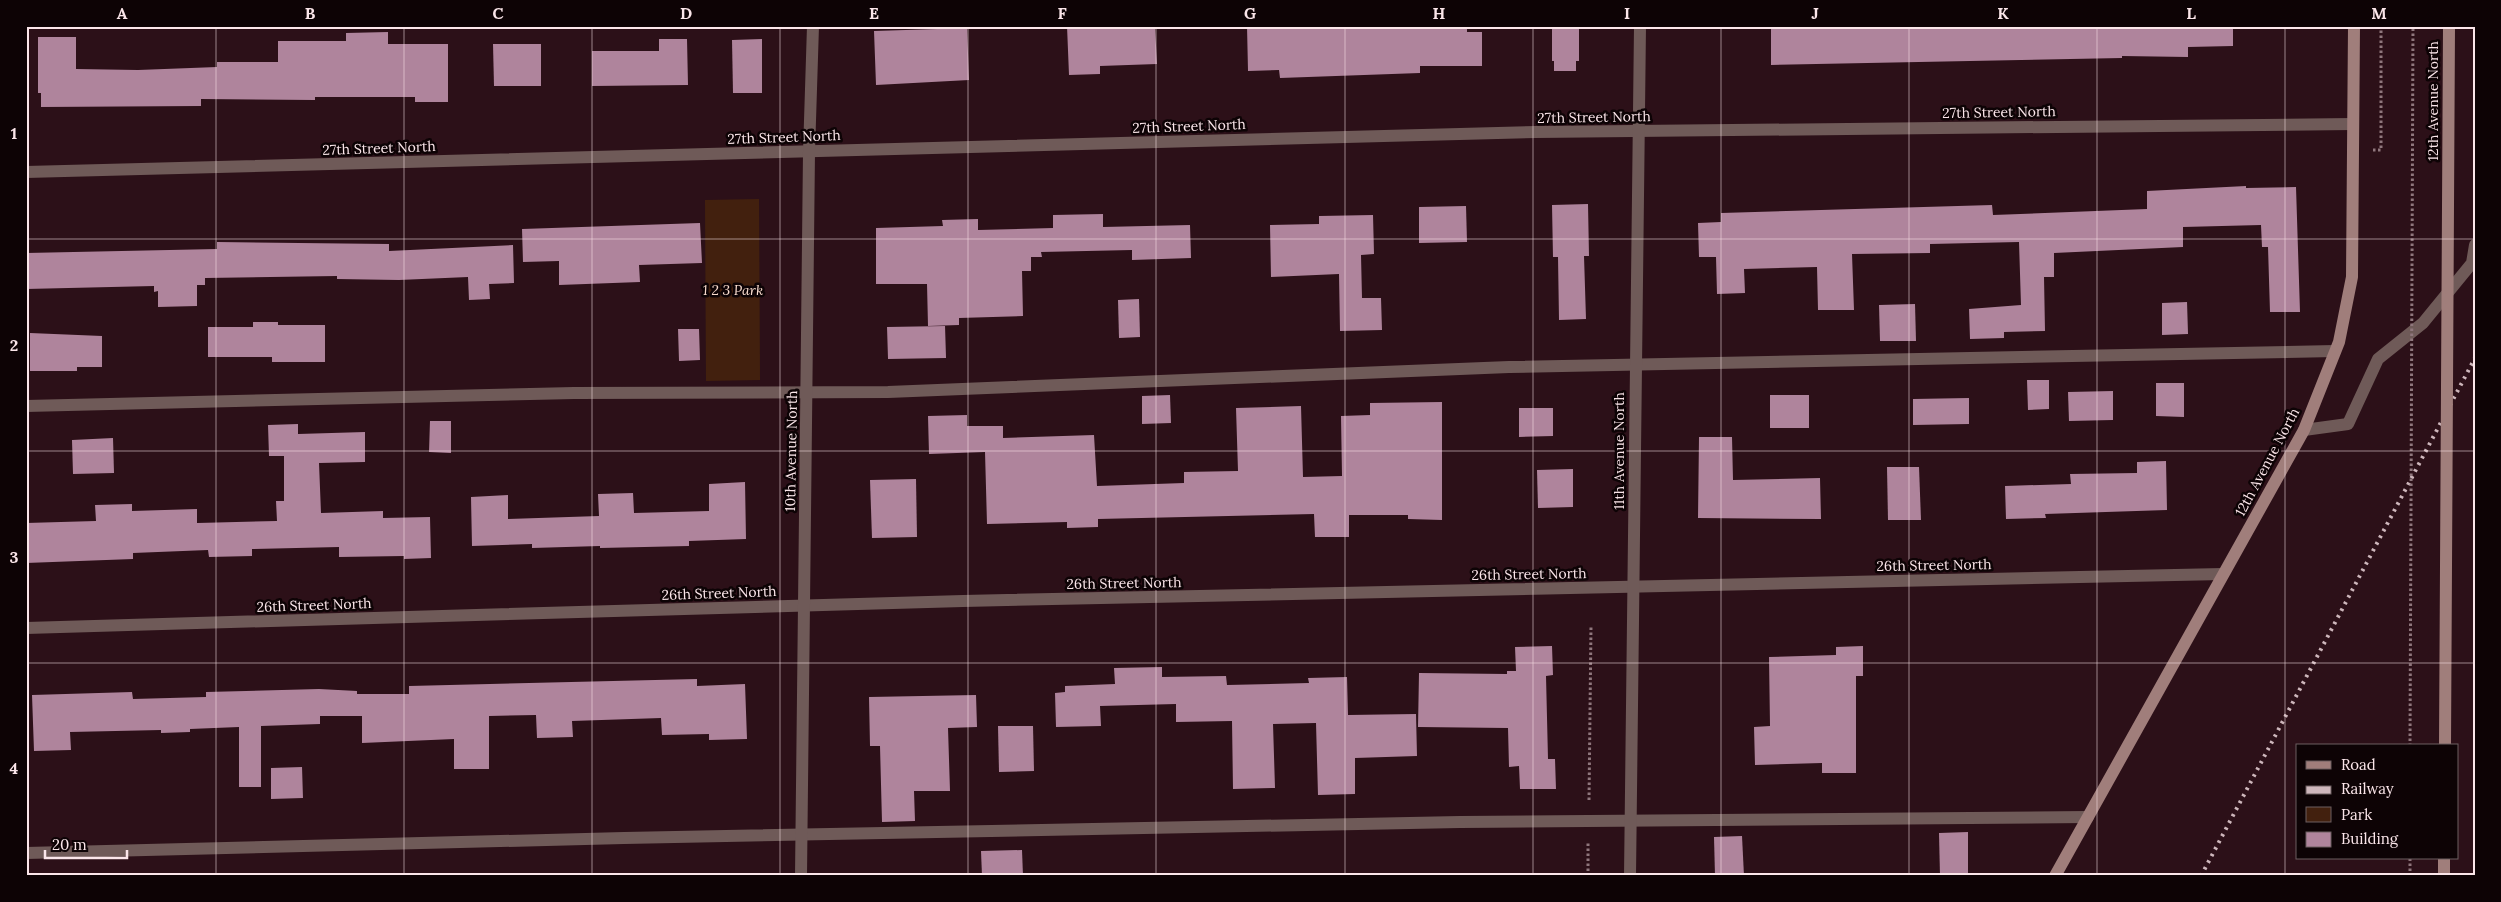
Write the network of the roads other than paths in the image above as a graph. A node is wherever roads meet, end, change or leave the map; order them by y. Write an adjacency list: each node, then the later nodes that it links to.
1 (813, 26): 7 (street, 10th Avenue North)
2 (1640, 26): 6 (street, 11th Avenue North)
3 (2354, 26): 5 (street, 12th Avenue North)
4 (2449, 26): 19 (street, 12th Avenue North, bridge)
5 (2353, 124): 6 (street, 27th Street North); 10 (street, 12th Avenue North)
6 (1637, 131): 7 (street, 27th Street North); 11 (street, 11th Avenue North)
7 (810, 152): 8 (street, 27th Street North); 12 (street, 10th Avenue North)
8 (26, 172)
9 (2475, 245): 14 (street)
10 (2335, 351): 11 (street); 14 (street, 12th Avenue North)
11 (1635, 365): 12 (street); 16 (street, 11th Avenue North)
12 (807, 392): 13 (street); 17 (street, 10th Avenue North)
13 (26, 406)
14 (2304, 430): 15 (street, 12th Avenue North)
15 (2223, 574): 16 (street, 26th Street North); 20 (street, 12th Avenue North)
16 (1633, 586): 17 (street, 26th Street North); 21 (street, 11th Avenue North)
17 (804, 606): 18 (street, 26th Street North); 22 (street, 10th Avenue North)
18 (26, 628)
19 (2445, 744)
20 (2088, 817): 21 (street); 27 (street, 12th Avenue North)
21 (1631, 821): 22 (street); 26 (street, 11th Avenue North)
22 (802, 835): 23 (street); 25 (street, 10th Avenue North)
23 (26, 854)
24 (2444, 860): 28 (street)
25 (801, 876)
26 (1630, 876)
27 (2055, 876)
28 (2444, 876)

